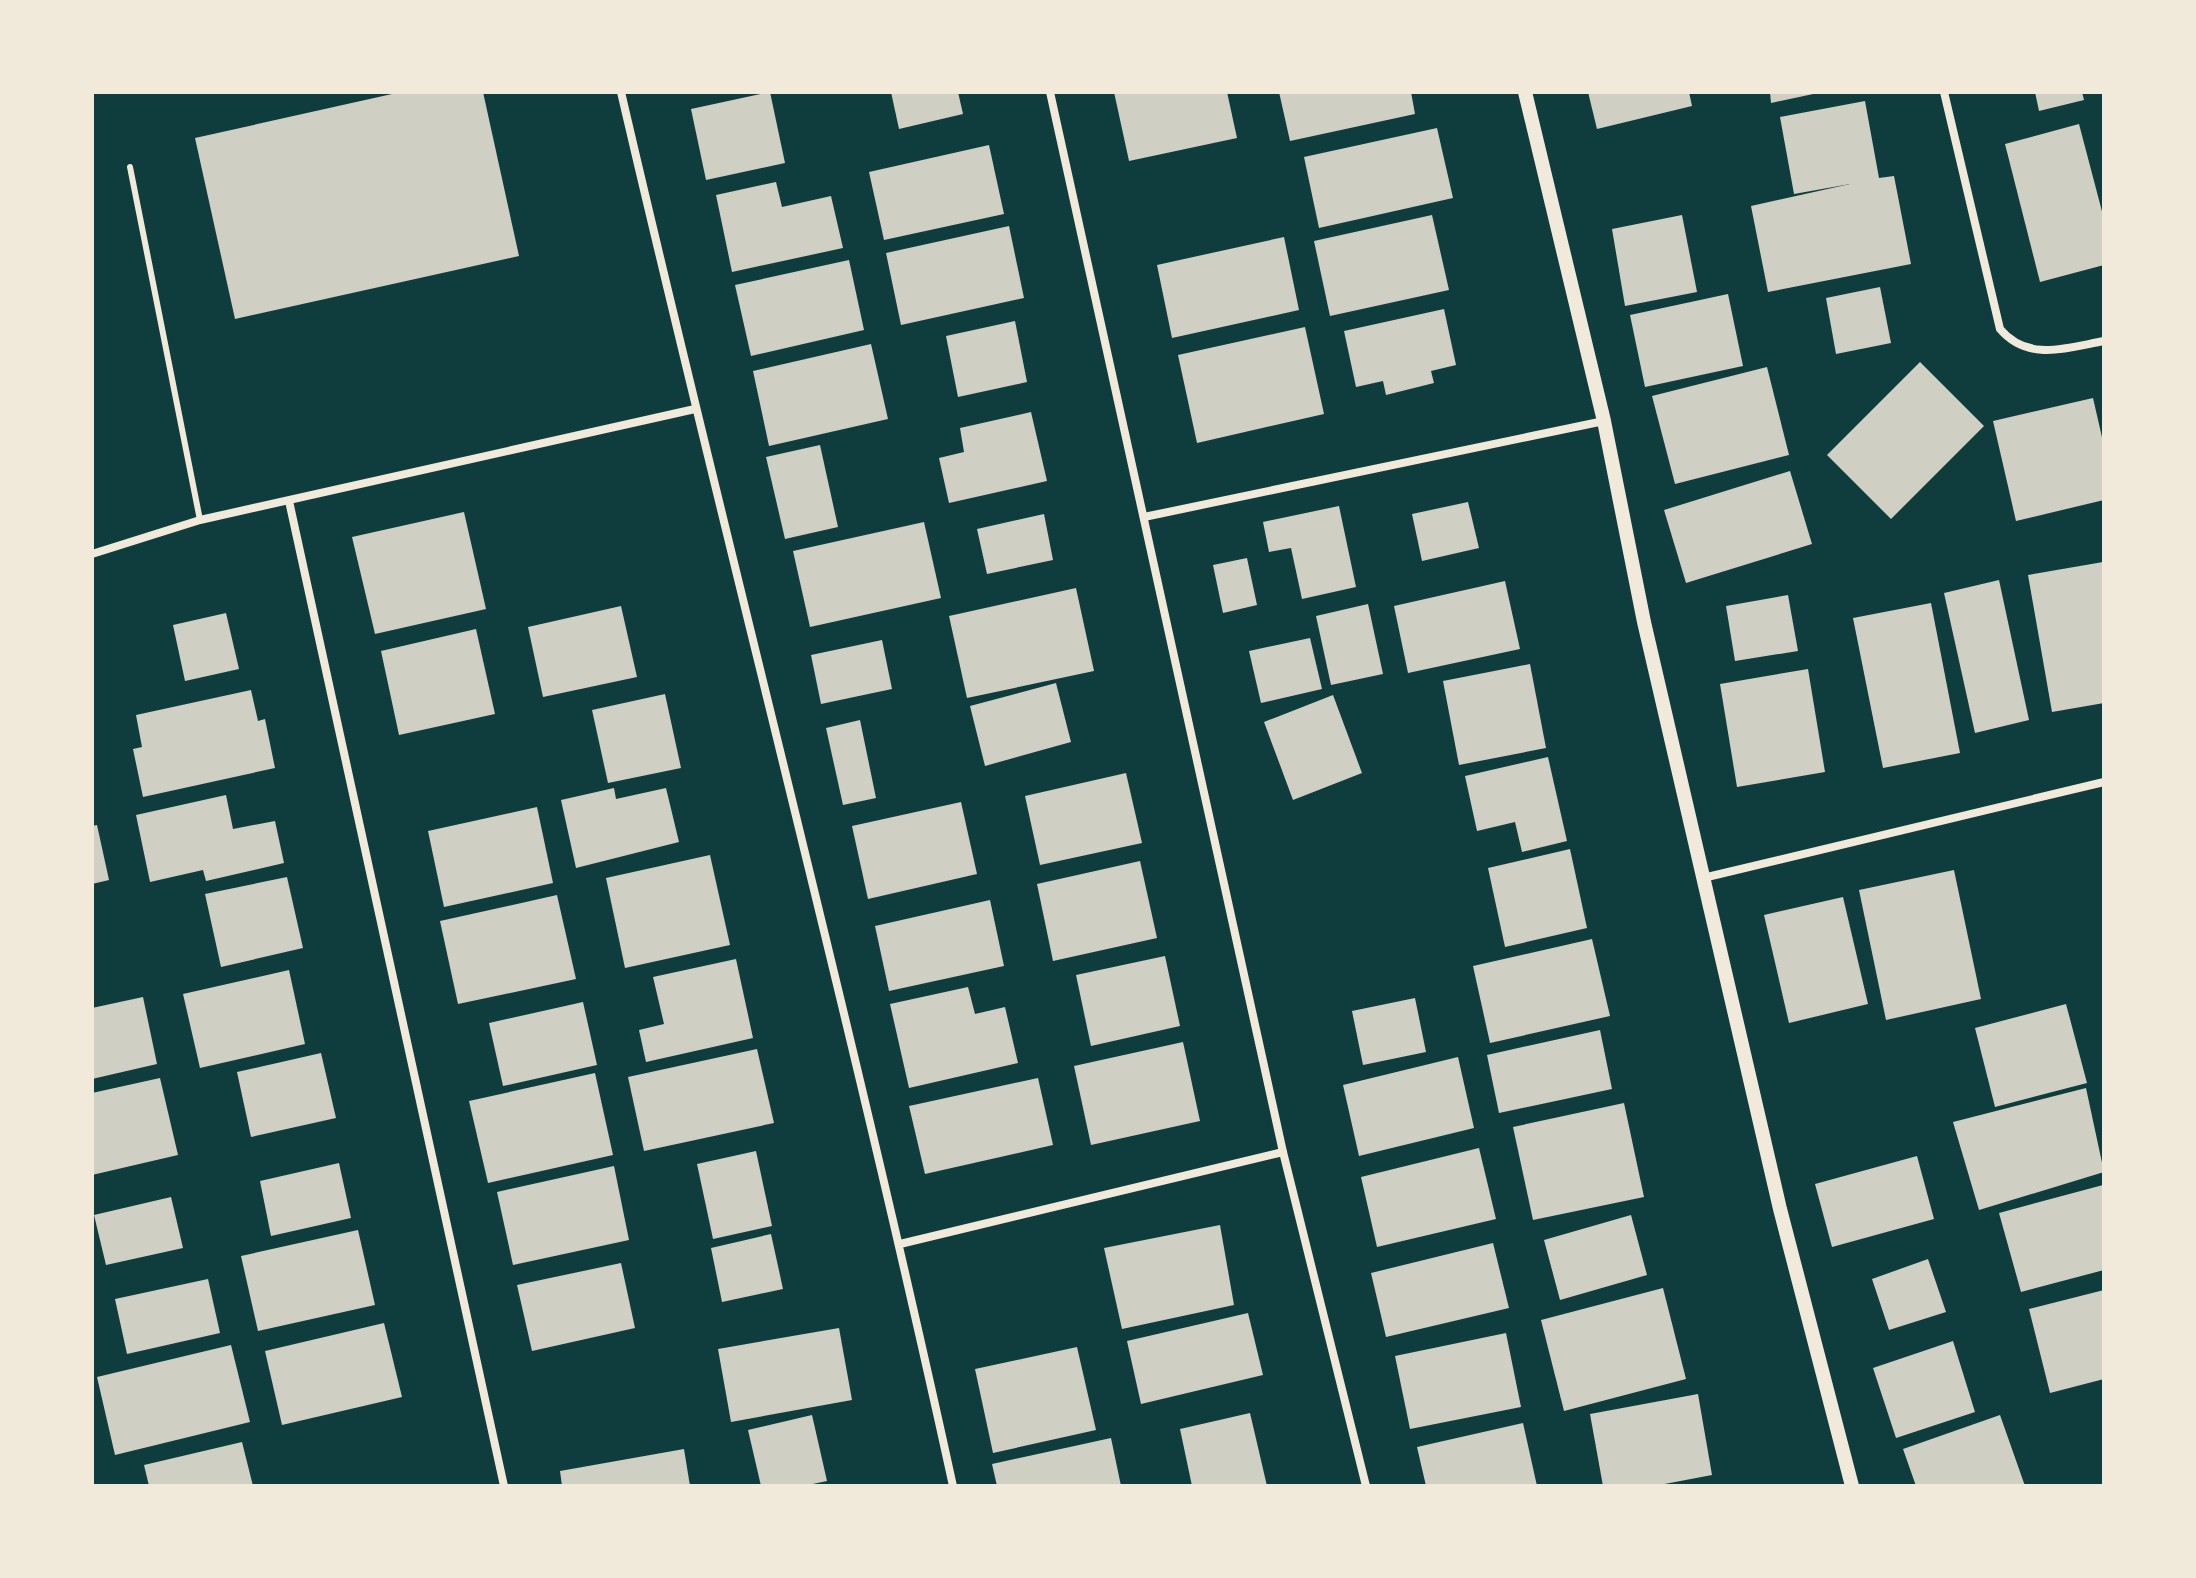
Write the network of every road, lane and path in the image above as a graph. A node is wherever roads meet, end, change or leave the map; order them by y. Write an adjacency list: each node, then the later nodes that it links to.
1 (621, 92): 7 (street)
2 (1050, 92): 10 (street)
3 (1525, 92): 8 (street)
4 (1944, 92): 6 (street)
5 (130, 167): 11 (lane)
6 (2104, 341)
7 (695, 409): 9 (street); 16 (street)
8 (1604, 421): 10 (street); 14 (street)
9 (289, 501): 11 (street); 17 (street)
10 (1144, 517): 15 (street)
11 (200, 520): 12 (street)
12 (92, 554)
13 (2104, 782): 14 (street)
14 (1703, 878): 20 (street)
15 (1283, 1152): 16 (street); 19 (street)
16 (900, 1244): 18 (street)
17 (504, 1486)
18 (953, 1486)
19 (1366, 1486)
20 (1852, 1486)

